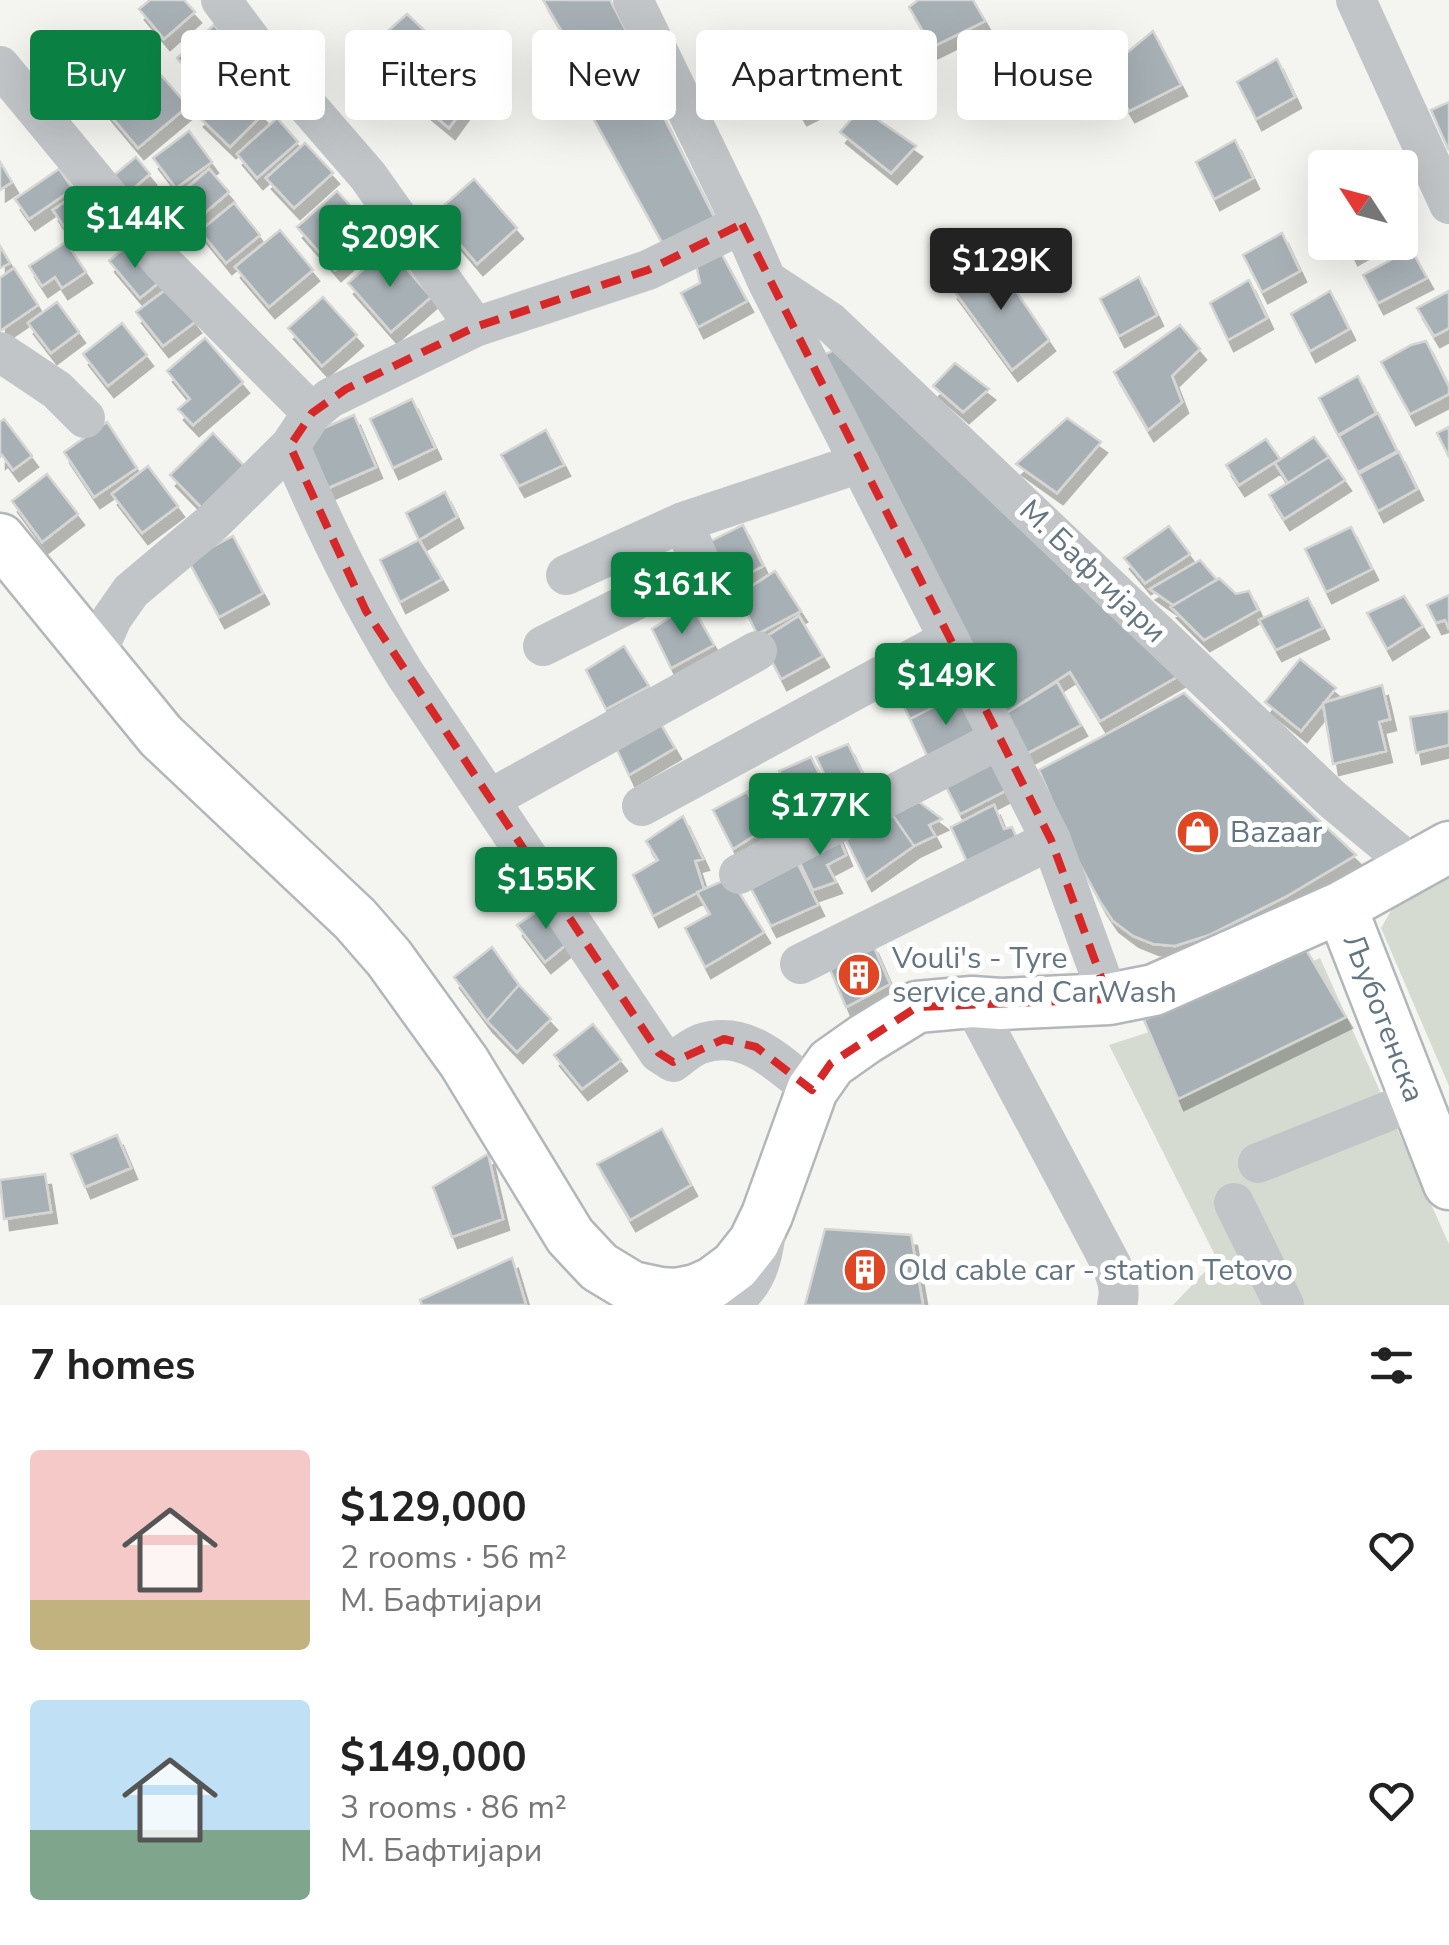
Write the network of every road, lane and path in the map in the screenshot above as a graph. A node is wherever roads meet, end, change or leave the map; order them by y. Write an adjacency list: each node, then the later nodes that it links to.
1 (221, 0): 8 (street)
2 (633, 0): 6 (street)
3 (1356, 0): 5 (street)
4 (0, 66): 10 (street)
5 (1449, 204)
6 (742, 224): 7 (street); 8 (street)
7 (767, 281): 13 (street); 25 (street, М. Бафтијари)
8 (475, 326): 10 (street)
9 (0, 352): 11 (street)
10 (312, 413): 12 (street)
11 (86, 418)
12 (290, 446): 20 (street); 22 (street)
13 (860, 462): 14 (street); 17 (street)
14 (683, 522): 16 (street); 18 (street)
15 (0, 538): 20 (main road)
16 (566, 575)
17 (950, 639): 21 (street); 23 (street)
18 (542, 646)
19 (756, 651): 22 (street)
20 (96, 657): 36 (main road)
21 (1000, 739): 24 (street); 26 (street)
22 (490, 799): 31 (street)
23 (642, 806)
24 (1052, 840): 28 (street); 29 (street)
25 (1431, 857): 27 (main road)
26 (739, 874)
27 (1341, 908): 29 (main road); 32 (main road, Љуботенска)
28 (800, 964)
29 (1109, 999): 30 (main road)
30 (972, 1002): 31 (main road); 38 (street)
31 (812, 1090): 36 (main road)
32 (1416, 1100): 33 (street); 34 (main road, Љуботенска)
33 (1258, 1163)
34 (1449, 1184)
35 (1234, 1203): 39 (street)
36 (768, 1215): 37 (street)
37 (727, 1305)
38 (1117, 1305)
39 (1284, 1305)

